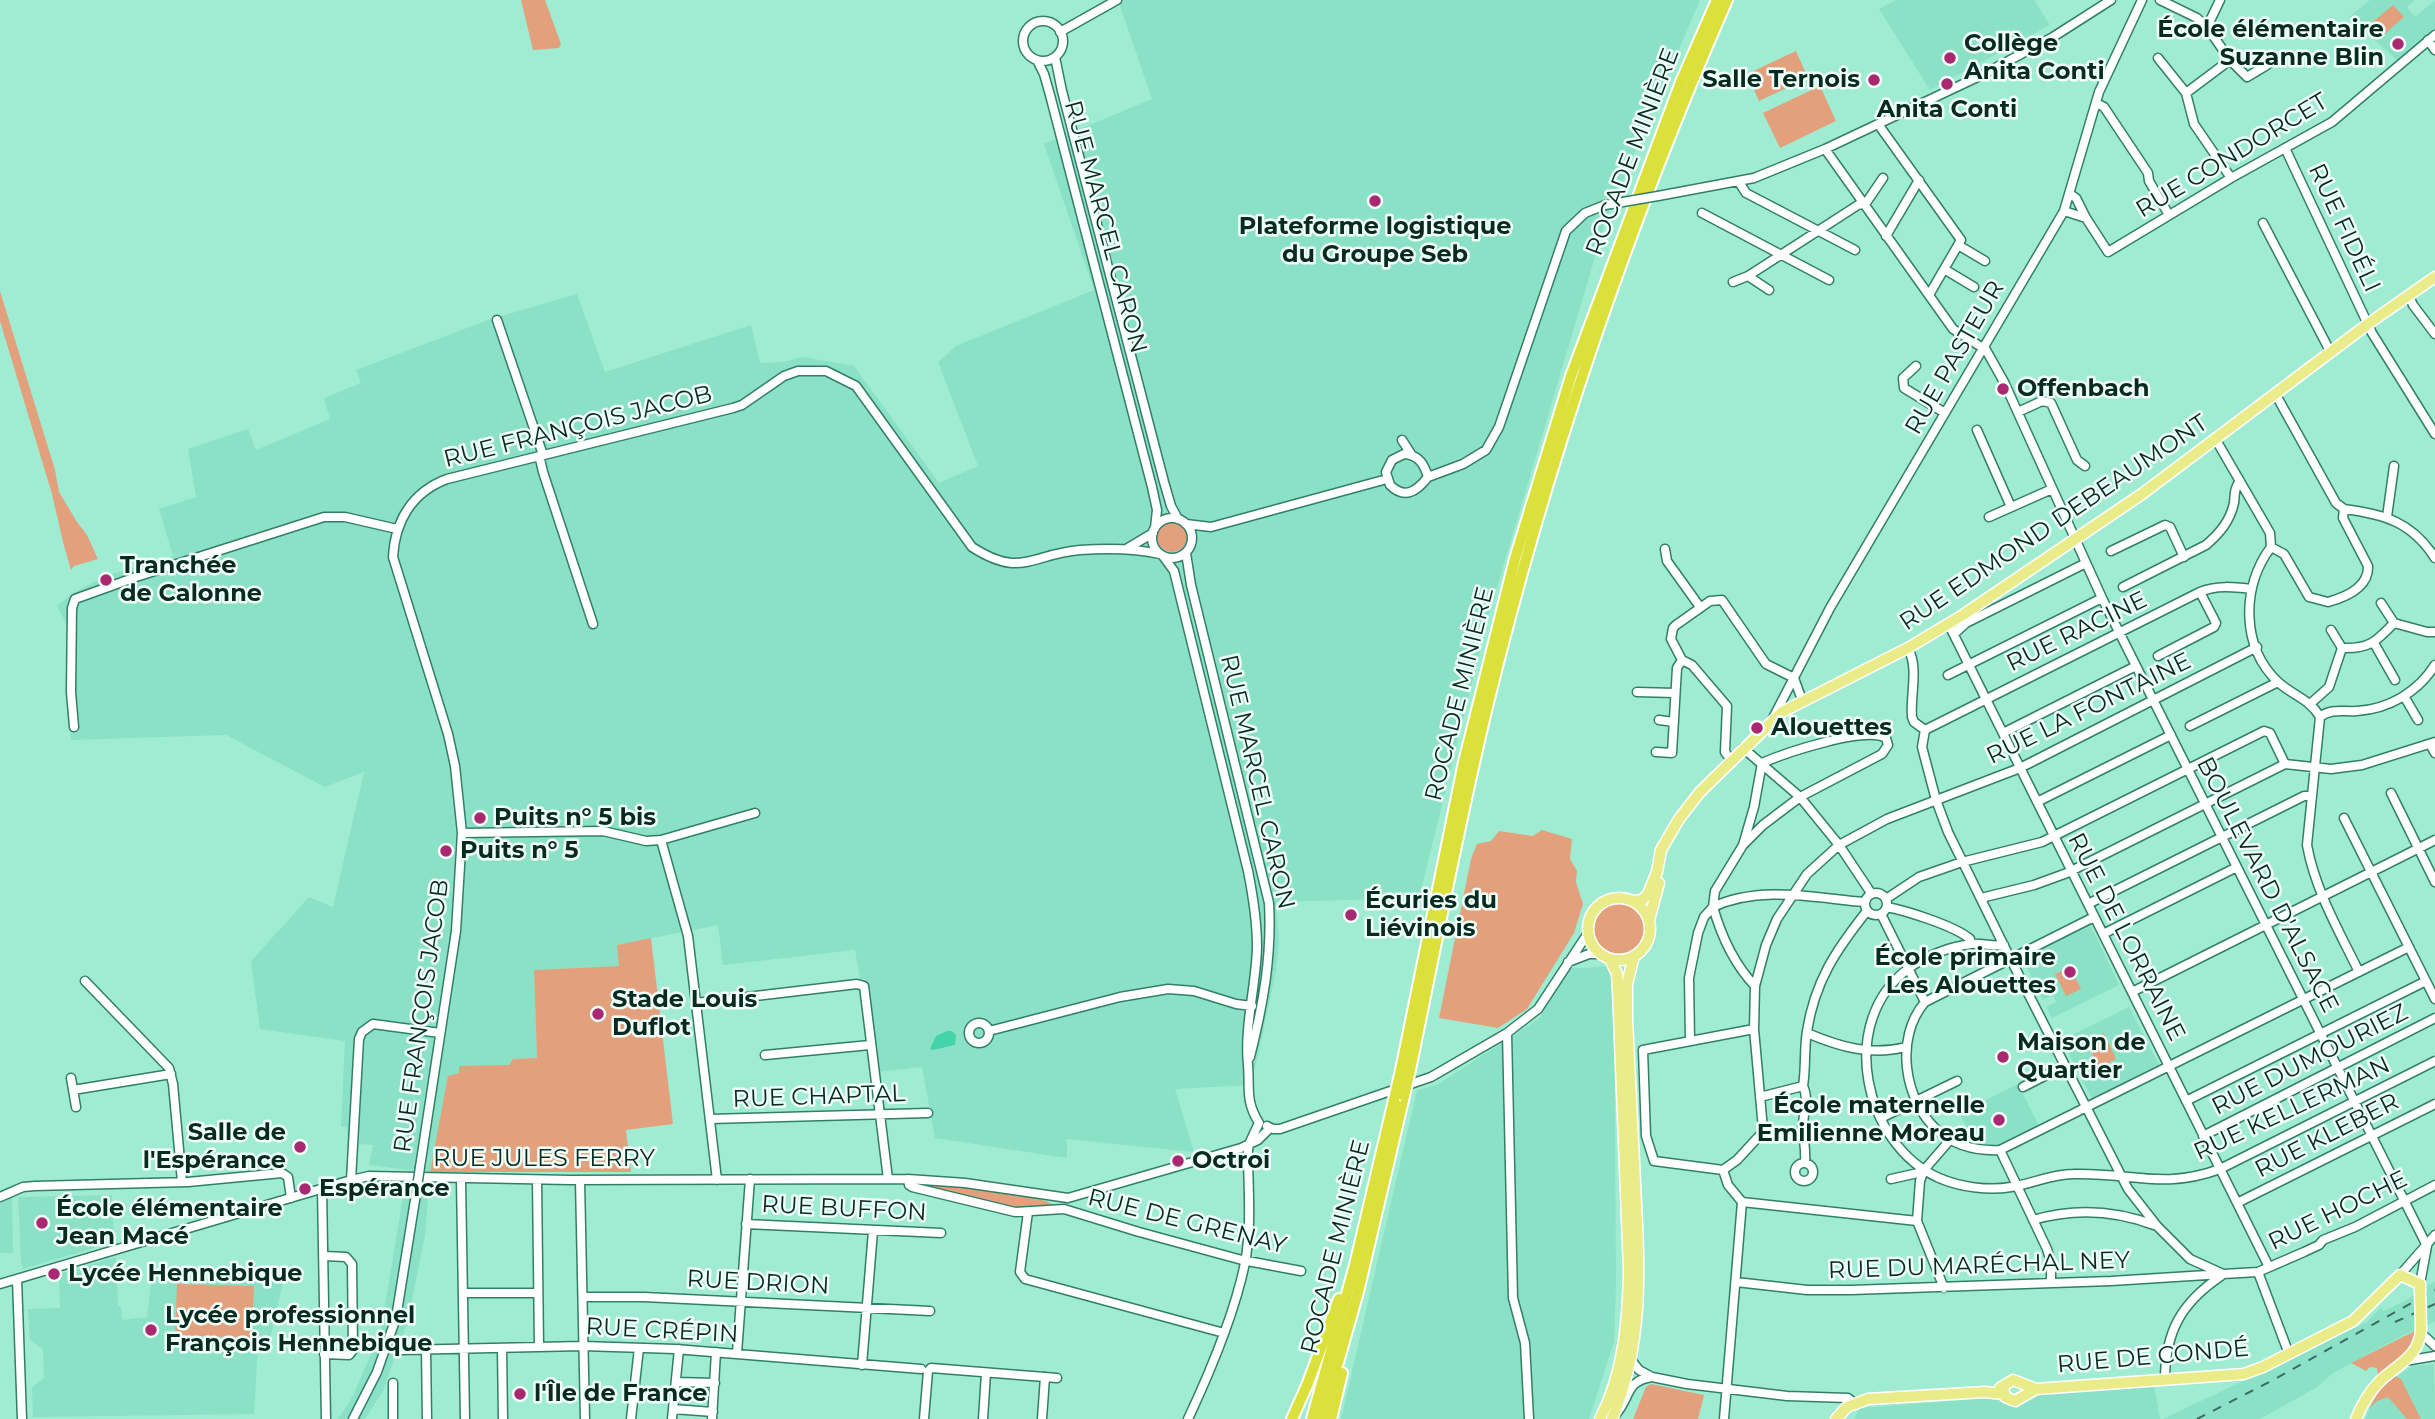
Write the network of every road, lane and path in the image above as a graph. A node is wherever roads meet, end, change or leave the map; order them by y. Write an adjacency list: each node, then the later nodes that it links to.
1 (1117, 0): 9 (street)
2 (1717, 0): 218 (highway, ROCADE MINIÈRE)
3 (1727, 0): 218 (highway, ROCADE MINIÈRE)
4 (2111, 0): 19 (street)
5 (2142, 0): 18 (street, RUE PASTEUR)
6 (2160, 0): 8 (street)
7 (2220, 0): 8 (street)
8 (2207, 27): 15 (street)
9 (1060, 32): 12 (street); 14 (street)
10 (2432, 37): 11 (street); 20 (street, RUE CONDORCET)
11 (2435, 50)
12 (1055, 57): 14 (street); 75 (street, RUE MARCEL CARON)
13 (2158, 58): 17 (street)
14 (1037, 60): 78 (street, RUE MARCEL CARON)
15 (2230, 60): 16 (street); 17 (street)
16 (2267, 65)
17 (2186, 93): 23 (street)
18 (2095, 103): 26 (street, RUE PASTEUR); 30 (street)
19 (1878, 124): 21 (street); 24 (street)
20 (2284, 148): 23 (street, RUE CONDORCET); 49 (street, RUE FIDÉLI)
21 (1825, 149): 25 (street); 27 (street)
22 (1883, 178): 27 (street)
23 (2231, 178): 30 (street, RUE CONDORCET)
24 (1919, 180): 34 (street); 35 (street)
25 (1739, 182): 33 (street); 66 (street, bridge)
26 (2070, 194): 28 (street, RUE PASTEUR); 31 (street, RUE CONDORCET)
27 (1863, 204): 33 (street); 34 (street)
28 (2064, 211): 31 (street); 51 (street, RUE PASTEUR)
29 (1702, 213): 37 (street)
30 (2169, 215): 31 (street, RUE CONDORCET)
31 (2086, 218)
32 (2263, 223): 52 (street)
33 (1818, 231): 36 (street); 37 (street)
34 (1886, 236): 46 (street)
35 (1958, 245): 38 (street); 39 (street)
36 (1855, 250)
37 (1781, 254): 40 (street); 42 (street)
38 (1985, 261)
39 (1944, 269): 44 (street); 46 (street)
40 (1748, 276): 43 (street); 45 (street)
41 (2435, 277): 47 (main road, RUE EDMOND DEBEAUMONT)
42 (1829, 279)
43 (1734, 282)
44 (1974, 287)
45 (1769, 290)
46 (1929, 295): 51 (street)
47 (2409, 296): 49 (main road, RUE EDMOND DEBEAUMONT); 50 (street)
48 (497, 320): 61 (street)
49 (2368, 324): 52 (main road, RUE EDMOND DEBEAUMONT); 58 (street, RUE FIDÉLI)
50 (2435, 334)
51 (1983, 348): 55 (street, BOULEVARD D'ALSACE); 56 (street, RUE PASTEUR)
52 (2331, 353): 54 (main road, RUE EDMOND DEBEAUMONT)
53 (1916, 366): 56 (street)
54 (2276, 395): 59 (main road, RUE EDMOND DEBEAUMONT); 72 (street)
55 (2018, 412): 64 (street); 70 (street, BOULEVARD D'ALSACE)
56 (1945, 413): 112 (street, RUE PASTEUR)
57 (1977, 429): 71 (street)
58 (2435, 433)
59 (2216, 440): 69 (street); 79 (main road, RUE EDMOND DEBEAUMONT)
60 (1411, 454): 62 (street); 62 (street); 63 (street)
61 (542, 455): 77 (street, RUE FRANÇOIS JACOB); 82 (street, RUE FRANÇOIS JACOB); 97 (street)
62 (1397, 456): 68 (street)
63 (1425, 466): 66 (street); 67 (street)
64 (2085, 466)
65 (2394, 466): 74 (street)
66 (1446, 470): 67 (street)
67 (1427, 477): 68 (street)
68 (1387, 479): 76 (street)
69 (2239, 481): 81 (street); 87 (street)
70 (2052, 489): 71 (street); 79 (street, BOULEVARD D'ALSACE)
71 (2011, 507): 73 (street)
72 (2344, 509): 74 (street); 81 (street)
73 (1989, 517)
74 (2387, 517): 88 (street)
75 (1182, 521): 76 (street); 78 (street); 80 (street)
76 (1210, 527): 80 (street)
77 (397, 529): 129 (street); 151 (street, RUE FRANÇOIS JACOB)
78 (1154, 531): 82 (street); 86 (street)
79 (2075, 540): 89 (street, BOULEVARD D'ALSACE); 98 (main road, RUE EDMOND DEBEAUMONT)
80 (1192, 542): 85 (street)
81 (2271, 547): 91 (street)
82 (1128, 548): 86 (street)
83 (1665, 549): 95 (street)
84 (2111, 551): 87 (street)
85 (1186, 553): 86 (street); 172 (street, RUE MARCEL CARON)
86 (1162, 555): 171 (street, RUE MARCEL CARON)
87 (2184, 556): 90 (street)
88 (2435, 558)
89 (2086, 563): 93 (street, BOULEVARD D'ALSACE); 98 (street)
90 (2123, 587)
91 (2251, 589): 92 (street, RUE RACINE); 103 (street)
92 (2200, 592): 100 (street, RUE RACINE); 106 (street)
93 (2102, 598): 100 (street, BOULEVARD D'ALSACE); 108 (street)
94 (2381, 603): 96 (street)
95 (1700, 607): 107 (street); 112 (street)
96 (2394, 623): 101 (street); 102 (street)
97 (593, 624)
98 (1951, 629): 104 (main road, RUE EDMOND DEBEAUMONT); 108 (street, RUE DE LORRAINE)
99 (2331, 629): 105 (street)
100 (2119, 632): 110 (street, BOULEVARD D'ALSACE); 119 (street, RUE RACINE)
101 (2435, 632)
102 (2374, 643): 105 (street); 113 (street)
103 (2256, 647): 114 (street); 120 (street, RUE LA FONTAINE)
104 (1908, 648): 121 (main road, RUE EDMOND DEBEAUMONT); 130 (street)
105 (2342, 648): 122 (street)
106 (2158, 656)
107 (1682, 660): 116 (street); 137 (street)
108 (1969, 665): 111 (street); 119 (street, RUE DE LORRAINE)
109 (2435, 665): 118 (street)
110 (2136, 666): 120 (street, BOULEVARD D'ALSACE); 131 (street)
111 (1948, 675)
112 (1794, 678): 117 (street, RUE PASTEUR); 121 (street)
113 (2395, 680)
114 (2278, 682): 122 (street); 128 (street)
115 (1637, 692): 116 (street)
116 (1675, 693): 126 (street)
117 (1786, 693): 121 (street); 127 (street, RUE PASTEUR)
118 (2404, 696): 123 (street); 125 (street)
119 (1985, 699): 130 (street, RUE RACINE); 131 (street, RUE DE LORRAINE)
120 (2154, 701): 132 (street, BOULEVARD D'ALSACE); 140 (street, RUE LA FONTAINE)
121 (1798, 703): 127 (main road, RUE EDMOND DEBEAUMONT)
122 (2311, 704): 123 (street)
123 (2320, 717): 141 (street)
124 (1659, 720): 126 (street)
125 (2418, 720)
126 (1674, 722): 135 (street)
127 (1770, 722): 134 (main road, RUE EDMOND DEBEAUMONT)
128 (2190, 726)
129 (74, 727)
130 (1925, 730): 146 (street)
131 (2003, 733): 140 (street, RUE DE LORRAINE)
132 (2171, 735): 142 (street, BOULEVARD D'ALSACE); 147 (street)
133 (2432, 743): 136 (street); 141 (street)
134 (1743, 748): 137 (main road, RUE EDMOND DEBEAUMONT); 138 (street)
135 (1656, 752)
136 (2435, 754)
137 (1731, 760): 154 (main road, RUE EDMOND DEBEAUMONT)
138 (1762, 763): 145 (street); 145 (street); 157 (street)
139 (2286, 764): 141 (street); 142 (street); 148 (street)
140 (2020, 768): 146 (street, RUE LA FONTAINE); 147 (street, RUE DE LORRAINE)
141 (2315, 768): 144 (street)
142 (2188, 769): 148 (street, BOULEVARD D'ALSACE); 152 (street)
143 (2391, 793): 159 (street)
144 (2312, 796): 153 (street); 167 (street)
145 (1801, 797): 157 (street); 158 (street)
146 (1936, 800): 158 (street, RUE LA FONTAINE); 160 (street)
147 (2037, 802): 152 (street, RUE DE LORRAINE)
148 (2205, 803): 153 (street, BOULEVARD D'ALSACE); 162 (street)
149 (755, 813): 155 (street)
150 (2344, 818): 163 (street)
151 (462, 833): 155 (street); 204 (street, RUE FRANÇOIS JACOB)
152 (2054, 836): 160 (street); 162 (street, RUE DE LORRAINE)
153 (2222, 837): 161 (street, BOULEVARD D'ALSACE); 173 (street)
154 (1668, 838): 169 (main road, RUE EDMOND DEBEAUMONT); 178 (main road)
155 (661, 840): 198 (street)
156 (2435, 840): 159 (street)
157 (1743, 845): 174 (street)
158 (1839, 845): 165 (street); 166 (street, RUE LA FONTAINE)
159 (2418, 848): 163 (street); 164 (street)
160 (1962, 862): 168 (street); 175 (street)
161 (2237, 867): 179 (street, BOULEVARD D'ALSACE); 181 (street)
162 (2071, 870): 168 (street); 173 (street, RUE DE LORRAINE)
163 (2371, 872): 167 (street); 184 (street)
164 (2435, 882)
165 (1871, 893): 170 (street); 175 (street)
166 (1792, 894): 170 (street); 174 (street); 193 (street, RUE LA FONTAINE)
167 (2323, 895): 179 (street); 190 (street)
168 (1981, 898): 183 (street)
169 (1633, 901): 178 (main road); 180 (main road)
170 (1864, 902): 176 (street)
171 (1254, 904): 172 (street); 199 (street, RUE MARCEL CARON)
172 (1269, 904): 200 (street, RUE MARCEL CARON)
173 (2088, 904): 177 (street, RUE DE LORRAINE)
174 (1713, 907): 193 (street); 208 (street)
175 (1885, 907): 176 (street); 182 (street); 189 (street)
176 (1867, 911): 206 (street)
177 (2094, 917): 181 (street, RUE DE LORRAINE); 187 (street)
178 (1649, 920): 185 (main road)
179 (2266, 925): 194 (street); 195 (street, BOULEVARD D'ALSACE)
180 (1588, 933): 186 (main road); 188 (street)
181 (2103, 934): 194 (street, RUE DE LORRAINE)
182 (1970, 944): 183 (street); 189 (street)
183 (2004, 945): 187 (street)
184 (2409, 947): 190 (street); 192 (street)
185 (1634, 956): 186 (main road); 318 (main road)
186 (1605, 957): 188 (street); 358 (main road)
187 (2011, 960): 197 (street); 216 (street)
188 (1568, 962): 205 (street)
189 (1908, 969): 197 (street); 211 (street)
190 (2359, 972): 195 (street)
191 (85, 981): 219 (street)
192 (2426, 981): 196 (street); 207 (street)
193 (1755, 986): 202 (street, RUE LA FONTAINE)
194 (2132, 992): 215 (street, RUE DE LORRAINE)
195 (2304, 999): 207 (street, BOULEVARD D'ALSACE); 215 (street)
196 (2435, 999)
197 (1925, 1002): 210 (street)
198 (696, 1003): 209 (street); 236 (street)
199 (1250, 1006): 200 (street); 203 (street); 214 (street, RUE MARCEL CARON)
200 (1262, 1008): 214 (street, RUE MARCEL CARON)
201 (2435, 1018): 217 (street, RUE DUMOURIEZ)
202 (1754, 1029): 208 (street); 225 (street, RUE LA FONTAINE)
203 (989, 1031)
204 (440, 1033): 245 (street); 341 (street, RUE FRANÇOIS JACOB, bridge)
205 (1507, 1033): 238 (street); 357 (street)
206 (1807, 1033): 211 (street); 222 (street)
207 (2320, 1034): 217 (street, BOULEVARD D'ALSACE); 228 (street)
208 (1690, 1041): 247 (street)
209 (870, 1045): 212 (street); 234 (street)
210 (1906, 1047): 211 (street); 227 (street)
211 (1866, 1051): 235 (street)
212 (765, 1055)
213 (2435, 1061): 229 (street, RUE KELLERMAN)
214 (1248, 1063): 237 (street, RUE MARCEL CARON)
215 (2169, 1065): 228 (street, RUE DE LORRAINE); 232 (street)
216 (2064, 1066): 223 (street); 232 (street)
217 (2338, 1068): 229 (street, BOULEVARD D'ALSACE); 239 (street, RUE DUMOURIEZ)
218 (1405, 1070): 226 (highway, ROCADE MINIÈRE, bridge)
219 (171, 1074): 224 (street); 260 (street)
220 (71, 1079): 224 (street)
221 (1956, 1081): 227 (street)
222 (1803, 1086): 225 (street); 244 (street)
223 (2023, 1087)
224 (73, 1090): 231 (street)
225 (1760, 1097): 247 (street, RUE LA FONTAINE)
226 (1399, 1098): 282 (highway, ROCADE MINIÈRE); 295 (highway, ROCADE MINIÈRE)
227 (1916, 1100): 235 (street); 241 (street)
228 (2186, 1101): 239 (street, RUE DE LORRAINE)
229 (2354, 1102): 240 (street, BOULEVARD D'ALSACE); 246 (street, RUE KELLERMAN)
230 (2435, 1104): 240 (street, RUE KLEBER)
231 (76, 1107)
232 (2085, 1107): 243 (street); 250 (street)
233 (928, 1113): 234 (street, RUE CHAPTAL)
234 (878, 1114): 236 (street, RUE CHAPTAL); 252 (street)
235 (1881, 1118): 248 (street)
236 (710, 1119): 259 (street)
237 (1259, 1123): 238 (street); 242 (street)
238 (1270, 1128): 242 (street, RUE JULES FERRY)
239 (2203, 1136): 246 (street, RUE DE LORRAINE)
240 (2371, 1136): 267 (street, BOULEVARD D'ALSACE); 269 (street, RUE KLEBER)
241 (1950, 1140): 243 (street); 248 (street)
242 (1249, 1144): 266 (street, RUE JULES FERRY); 281 (street)
243 (2000, 1150): 262 (street)
244 (1805, 1163)
245 (351, 1168): 249 (street); 255 (street)
246 (2220, 1169): 250 (street, RUE KELLERMAN); 269 (street, RUE DE LORRAINE)
247 (1723, 1170): 268 (street)
248 (1924, 1170): 254 (street); 262 (street, RUE KELLERMAN); 272 (street)
249 (377, 1176): 255 (street, RUE JULES FERRY); 256 (street, RUE JULES FERRY)
250 (2121, 1178): 262 (street, RUE KELLERMAN); 275 (street)
251 (750, 1179): 252 (street, RUE JULES FERRY); 259 (street, RUE JULES FERRY); 274 (street)
252 (888, 1179): 253 (street, RUE JULES FERRY)
253 (908, 1179): 266 (street, RUE JULES FERRY); 271 (street)
254 (1891, 1179)
255 (351, 1180): 263 (street, RUE JULES FERRY)
256 (461, 1180): 257 (street, RUE JULES FERRY); 296 (street)
257 (537, 1180): 258 (street, RUE JULES FERRY); 297 (street)
258 (580, 1180): 259 (street, RUE JULES FERRY); 298 (street)
259 (717, 1180)
260 (182, 1182): 264 (street); 265 (street)
261 (2435, 1185): 267 (street, RUE HOCHE)
262 (2017, 1186): 273 (street)
263 (322, 1189): 265 (street, RUE JULES FERRY); 280 (street)
264 (0, 1197)
265 (291, 1198): 289 (street, RUE JULES FERRY)
266 (1060, 1198): 270 (street)
267 (2403, 1201): 278 (street, BOULEVARD D'ALSACE); 283 (street, RUE HOCHE)
268 (1742, 1202): 272 (street); 290 (street)
269 (2237, 1203): 283 (street, RUE DE LORRAINE)
270 (1064, 1209): 271 (street); 281 (street, RUE DE GRENAY)
271 (1028, 1212): 303 (street)
272 (1917, 1220): 294 (street)
273 (2033, 1220): 275 (street); 291 (street)
274 (746, 1224): 276 (street, RUE BUFFON); 299 (street)
275 (2157, 1226): 287 (street)
276 (873, 1231): 277 (street, RUE BUFFON); 300 (street)
277 (941, 1233)
278 (2433, 1241): 284 (street); 288 (street, RUE DE CONDÉ)
279 (2435, 1255): 284 (street)
280 (324, 1256): 315 (street); 315 (street)
281 (1245, 1260): 285 (street, RUE DE GRENAY); 303 (street)
282 (1355, 1265): 353 (highway); 354 (highway, ROCADE MINIÈRE)
283 (2269, 1267): 286 (street, RUE HOCHE)
284 (2424, 1267): 293 (street)
285 (1301, 1270)
286 (2258, 1272): 287 (street, RUE DU MARÉCHAL NEY); 316 (street)
287 (2223, 1274): 291 (street, RUE DU MARÉCHAL NEY); 326 (street)
288 (2400, 1275): 293 (main road); 316 (main road, RUE DE CONDÉ)
289 (17, 1279): 292 (street, RUE JULES FERRY); 339 (street)
290 (1736, 1282): 294 (street, RUE DU MARÉCHAL NEY); 332 (street)
291 (2051, 1283): 294 (street, RUE DU MARÉCHAL NEY)
292 (0, 1284)
293 (2420, 1286): 302 (main road, bridge)
294 (1944, 1288)
295 (1358, 1292): 355 (highway, ROCADE MINIÈRE); 356 (highway)
296 (463, 1293): 297 (street); 307 (street)
297 (538, 1293): 306 (street)
298 (583, 1297): 299 (street, RUE DRION); 304 (street)
299 (740, 1302): 300 (street, RUE DRION); 314 (street)
300 (867, 1308): 301 (street, RUE DRION); 320 (street)
301 (930, 1311)
302 (2421, 1331): 305 (street); 319 (main road)
303 (1224, 1333): 352 (street)
304 (583, 1346): 306 (street, RUE CRÉPIN); 309 (street, RUE CRÉPIN); 346 (street)
305 (2435, 1346)
306 (539, 1347): 308 (street, RUE CRÉPIN)
307 (463, 1348): 308 (street, RUE CRÉPIN); 310 (street, RUE CRÉPIN); 344 (street)
308 (502, 1348): 345 (street)
309 (639, 1348): 311 (street, RUE CRÉPIN); 347 (street)
310 (426, 1349): 312 (street, RUE CRÉPIN); 343 (street)
311 (679, 1349): 313 (street, RUE CRÉPIN); 327 (street)
312 (401, 1350)
313 (716, 1352): 314 (street, RUE CRÉPIN); 329 (street)
314 (737, 1353): 320 (street, RUE CRÉPIN)
315 (324, 1354): 340 (street)
316 (2289, 1354): 326 (main road, RUE DE CONDÉ)
317 (2435, 1356): 319 (street)
318 (1631, 1360): 324 (street); 338 (main road)
319 (2405, 1361): 361 (main road)
320 (862, 1365): 321 (street, RUE CRÉPIN)
321 (921, 1369)
322 (986, 1373): 323 (street); 349 (street); 350 (street)
323 (1045, 1377): 325 (street); 351 (street)
324 (1652, 1377): 332 (street); 338 (street)
325 (1057, 1378)
326 (2165, 1380): 331 (main road, RUE DE CONDÉ)
327 (676, 1382): 329 (street); 336 (street)
328 (393, 1383): 342 (street)
329 (715, 1383): 337 (street)
330 (2021, 1385): 331 (main road, RUE DE CONDÉ); 333 (main road); 334 (main road)
331 (2036, 1389): 334 (main road, RUE DE CONDÉ)
332 (1728, 1390): 335 (street); 359 (street)
333 (2003, 1391): 334 (main road); 335 (main road)
334 (2021, 1397)
335 (1854, 1403): 360 (main road)
336 (673, 1409): 337 (street); 348 (street)
337 (713, 1415)
338 (1613, 1418)
339 (22, 1419)
340 (326, 1419)
341 (353, 1419)
342 (393, 1419)
343 (427, 1419)
344 (465, 1419)
345 (503, 1419)
346 (585, 1419)
347 (631, 1419)
348 (672, 1419)
349 (924, 1419)
350 (983, 1419)
351 (1042, 1419)
352 (1188, 1419)
353 (1292, 1419)
354 (1312, 1419)
355 (1322, 1419)
356 (1331, 1419)
357 (1529, 1419)
358 (1601, 1419)
359 (1724, 1419)
360 (1836, 1419)
361 (2356, 1419)

